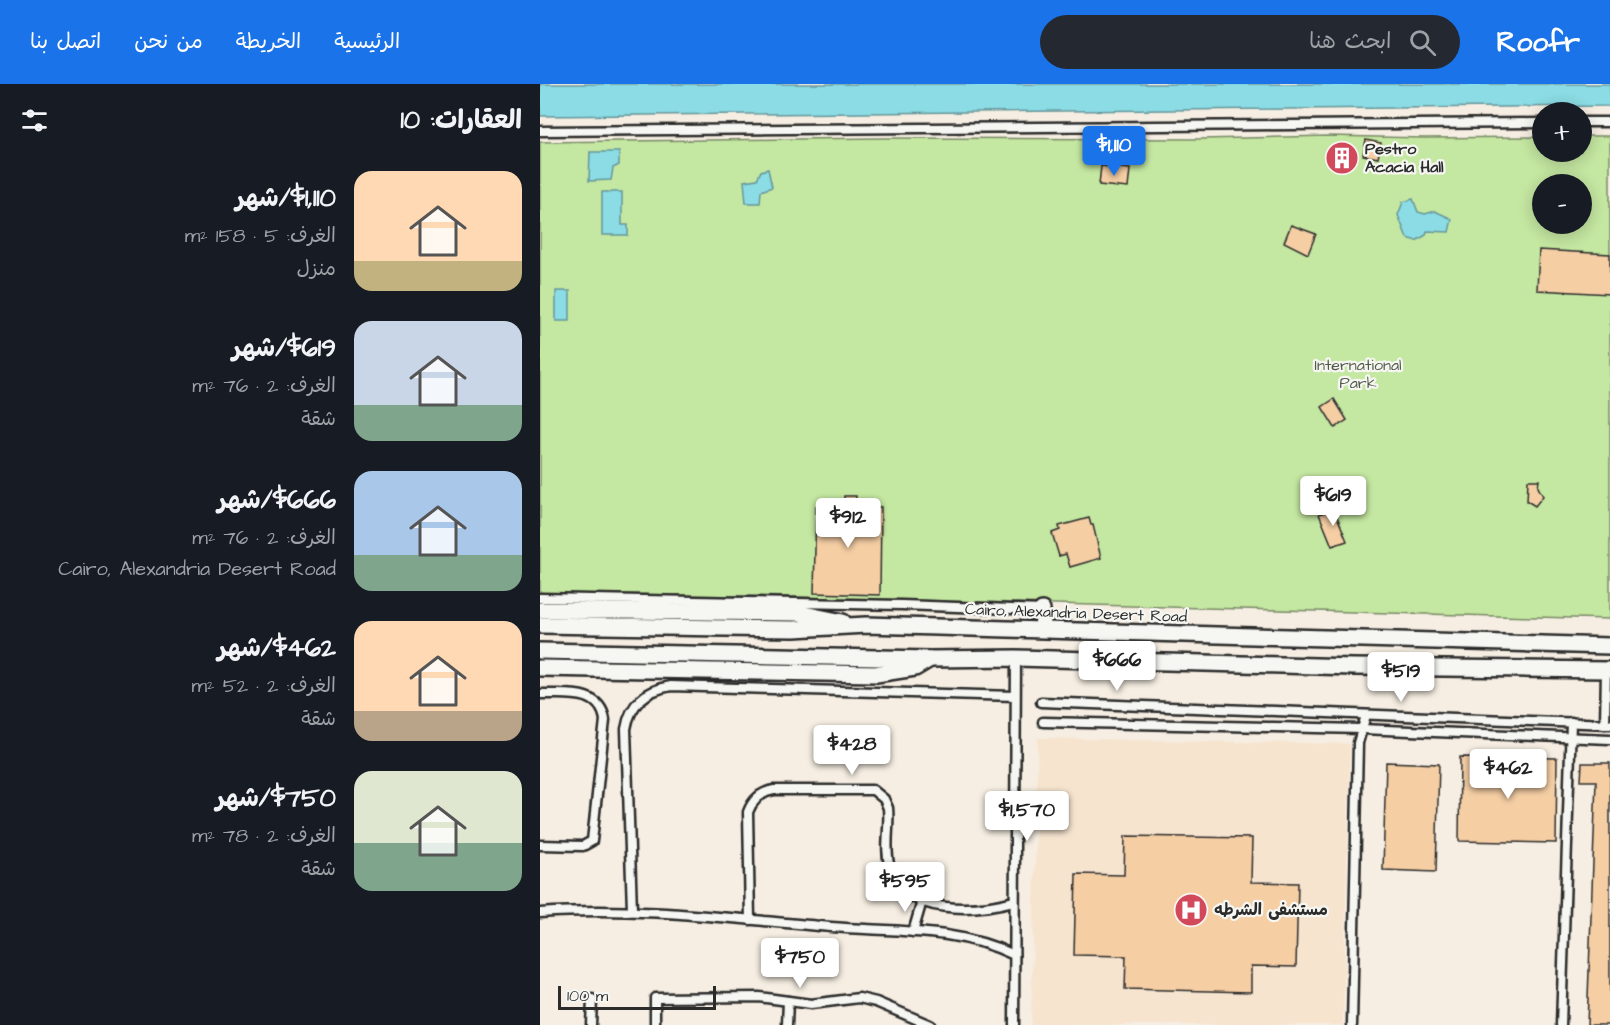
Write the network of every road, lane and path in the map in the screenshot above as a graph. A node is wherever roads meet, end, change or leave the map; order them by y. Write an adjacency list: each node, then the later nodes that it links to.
1 (1592, 122): 2 (street)
2 (1610, 122)
3 (1532, 123): 4 (street)
4 (540, 131)
5 (540, 598): 7 (street)
6 (540, 610): 9 (highway)
7 (1042, 610): 10 (highway)
8 (540, 625): 9 (highway, Cairo, Alexandria Desert Road)
9 (851, 625): 10 (highway, Cairo, Alexandria Desert Road)
10 (1043, 629): 11 (highway, Cairo, Alexandria Desert Road)
11 (1610, 646)
12 (540, 651): 14 (highway)
13 (1016, 658): 14 (highway); 16 (highway); 18 (street)
14 (930, 659): 15 (highway)
15 (540, 668)
16 (1608, 670): 23 (street)
17 (540, 694): 27 (street)
18 (1015, 696): 29 (street); 30 (street)
19 (1041, 702): 20 (street)
20 (1366, 715): 22 (street); 24 (street)
21 (1043, 722): 24 (street)
22 (1571, 722): 23 (street); 25 (street)
23 (1607, 724)
24 (1361, 729): 25 (street); 44 (street)
25 (1570, 737): 26 (street); 45 (street)
26 (1610, 739)
27 (540, 845)
28 (922, 901): 29 (street); 32 (street); 33 (street)
29 (1014, 901): 34 (street)
30 (632, 910): 31 (street); 32 (street)
31 (540, 913)
32 (750, 920): 33 (street)
33 (913, 932): 34 (street)
34 (1014, 955): 43 (street)
35 (592, 999): 38 (street)
36 (788, 1001): 37 (street); 39 (street); 40 (street)
37 (910, 1015): 41 (street); 42 (street)
38 (591, 1025)
39 (655, 1025)
40 (787, 1025)
41 (910, 1025)
42 (930, 1025)
43 (1014, 1025)
44 (1353, 1025)
45 (1561, 1025)

